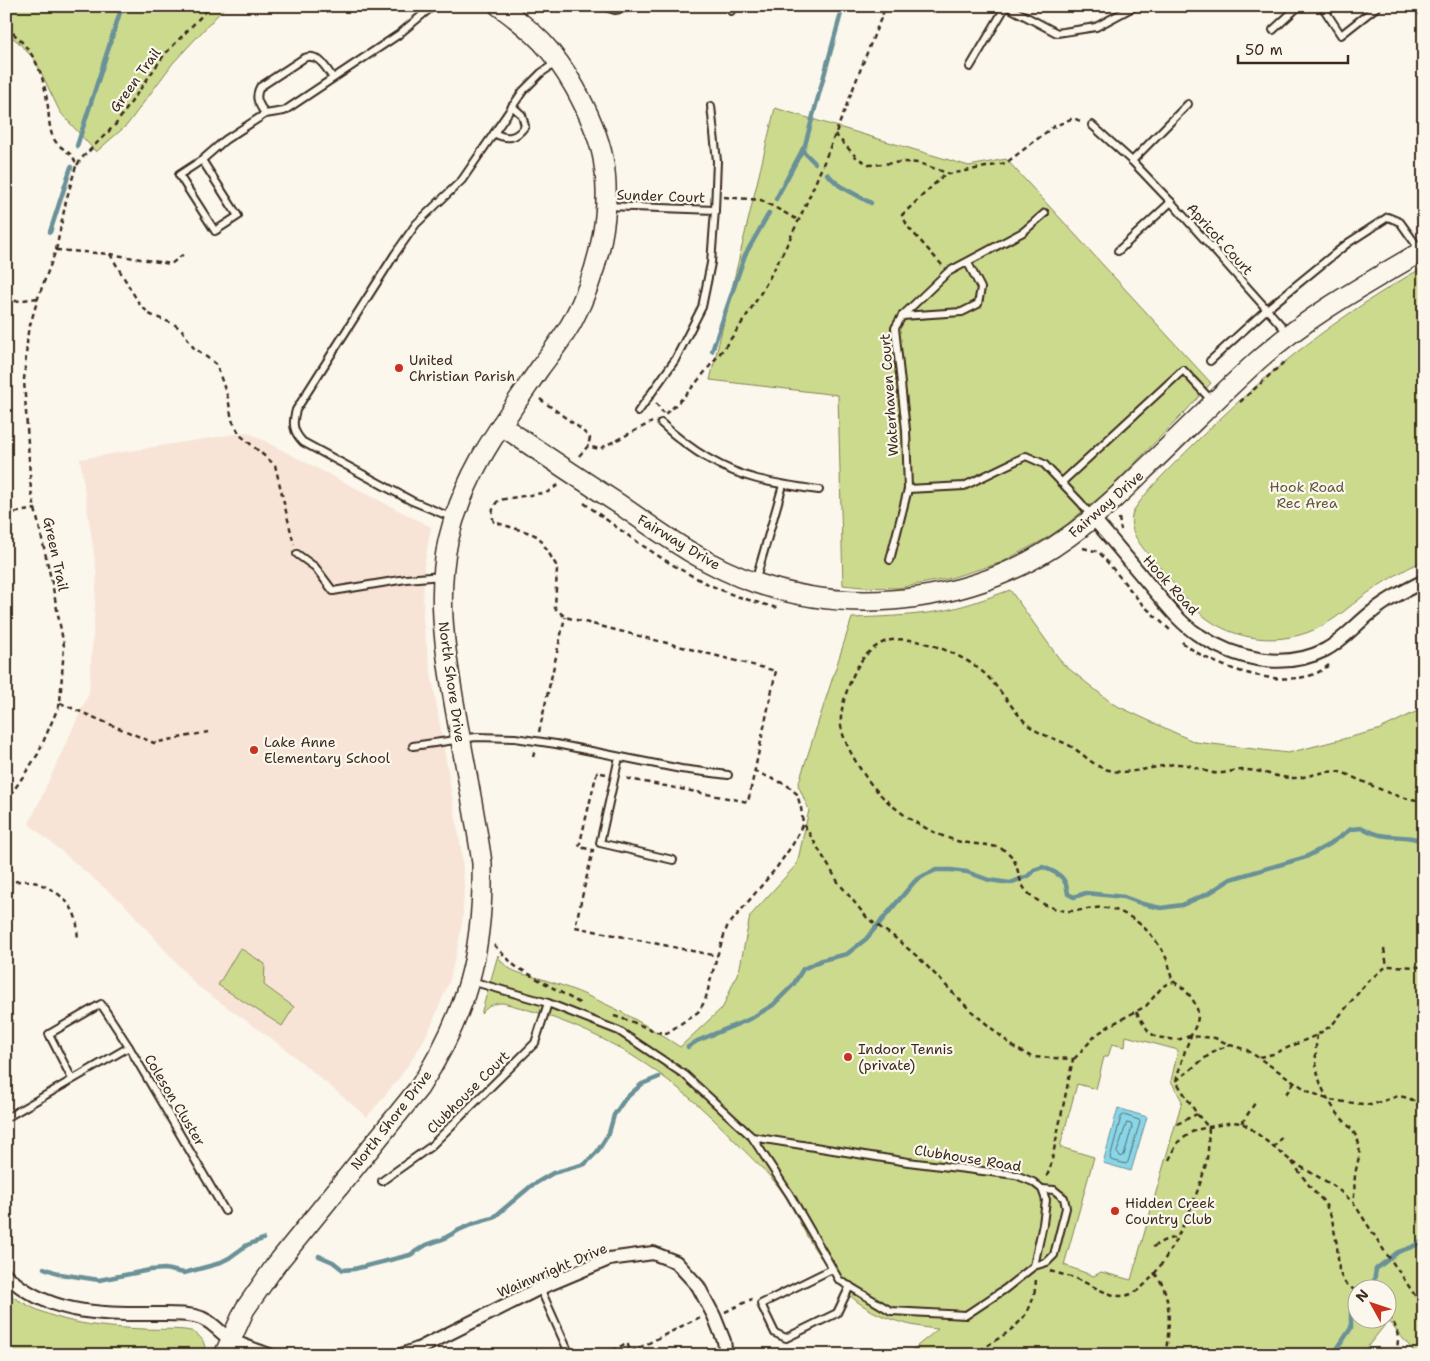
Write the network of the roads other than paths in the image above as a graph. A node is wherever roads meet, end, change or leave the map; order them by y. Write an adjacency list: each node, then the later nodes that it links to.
1 (433, 6): 15 (lane)
2 (499, 6): 13 (street, North Shore Drive)
3 (602, 6): 4 (lane)
4 (632, 6)
5 (1006, 6): 6 (lane); 14 (lane)
6 (1135, 6)
7 (1299, 6): 12 (lane)
8 (1322, 6): 9 (lane)
9 (1378, 6)
10 (1419, 6): 11 (lane)
11 (1424, 14)
12 (1273, 30)
13 (558, 62): 17 (lane); 25 (street, North Shore Drive)
14 (970, 67)
15 (333, 78): 19 (lane); 19 (lane)
16 (1188, 104): 23 (lane)
17 (512, 106): 21 (lane); 21 (lane)
18 (710, 106): 26 (lane, Sunder Court)
19 (265, 114): 22 (lane)
20 (1092, 125): 23 (lane, Apricot Court)
21 (494, 133): 44 (lane)
22 (202, 160): 22 (lane)
23 (1132, 161): 24 (lane, Apricot Court)
24 (1171, 202): 29 (lane); 31 (lane, Apricot Court)
25 (606, 206): 26 (lane, Sunder Court); 38 (street, North Shore Drive)
26 (715, 210): 36 (lane, Sunder Court)
27 (1045, 213): 30 (lane, Waterhaven Court)
28 (1422, 250): 31 (lane); 33 (street, Fairway Drive)
29 (1118, 251)
30 (968, 263): 32 (lane, Waterhaven Court); 32 (lane)
31 (1267, 309): 33 (lane, Apricot Court); 34 (lane)
32 (902, 316): 41 (lane, Waterhaven Court)
33 (1289, 334): 35 (street, Fairway Drive)
34 (1210, 360)
35 (1214, 403): 39 (lane); 43 (street, Fairway Drive)
36 (638, 412)
37 (661, 423): 40 (lane)
38 (501, 425): 44 (street, North Shore Drive); 49 (street, Fairway Drive)
39 (1061, 483): 41 (lane); 43 (lane)
40 (783, 485): 42 (lane); 49 (lane)
41 (908, 489): 46 (lane, Waterhaven Court)
42 (819, 490)
43 (1093, 518): 48 (street, Hook Road); 49 (street, Fairway Drive)
44 (454, 519): 47 (street, North Shore Drive)
45 (297, 554): 47 (lane)
46 (890, 560)
47 (443, 576): 50 (street, North Shore Drive)
48 (1424, 581)
49 (755, 583)
50 (460, 739): 51 (lane); 52 (lane); 55 (street, North Shore Drive)
51 (413, 746)
52 (619, 757): 53 (lane); 54 (lane)
53 (728, 775)
54 (673, 860)
55 (470, 980): 56 (lane); 69 (street, North Shore Drive)
56 (548, 1003): 60 (lane); 61 (lane, Clubhouse Court)
57 (129, 1047): 58 (lane, Coleson Cluster); 58 (lane); 63 (lane, Coleson Cluster)
58 (72, 1079): 59 (lane, Coleson Cluster)
59 (6, 1118)
60 (752, 1137): 62 (lane, Clubhouse Road); 65 (lane)
61 (382, 1181)
62 (1042, 1189): 64 (lane); 64 (lane, Clubhouse Road)
63 (225, 1211)
64 (1034, 1266): 67 (lane)
65 (832, 1269): 67 (lane); 67 (lane)
66 (6, 1275): 69 (street)
67 (850, 1286)
68 (540, 1288): 71 (street, Wainwright Drive); 72 (lane); 73 (street, Wainwright Drive)
69 (227, 1347): 70 (street)
70 (269, 1355)
71 (401, 1355)
72 (570, 1355)
73 (726, 1355)

